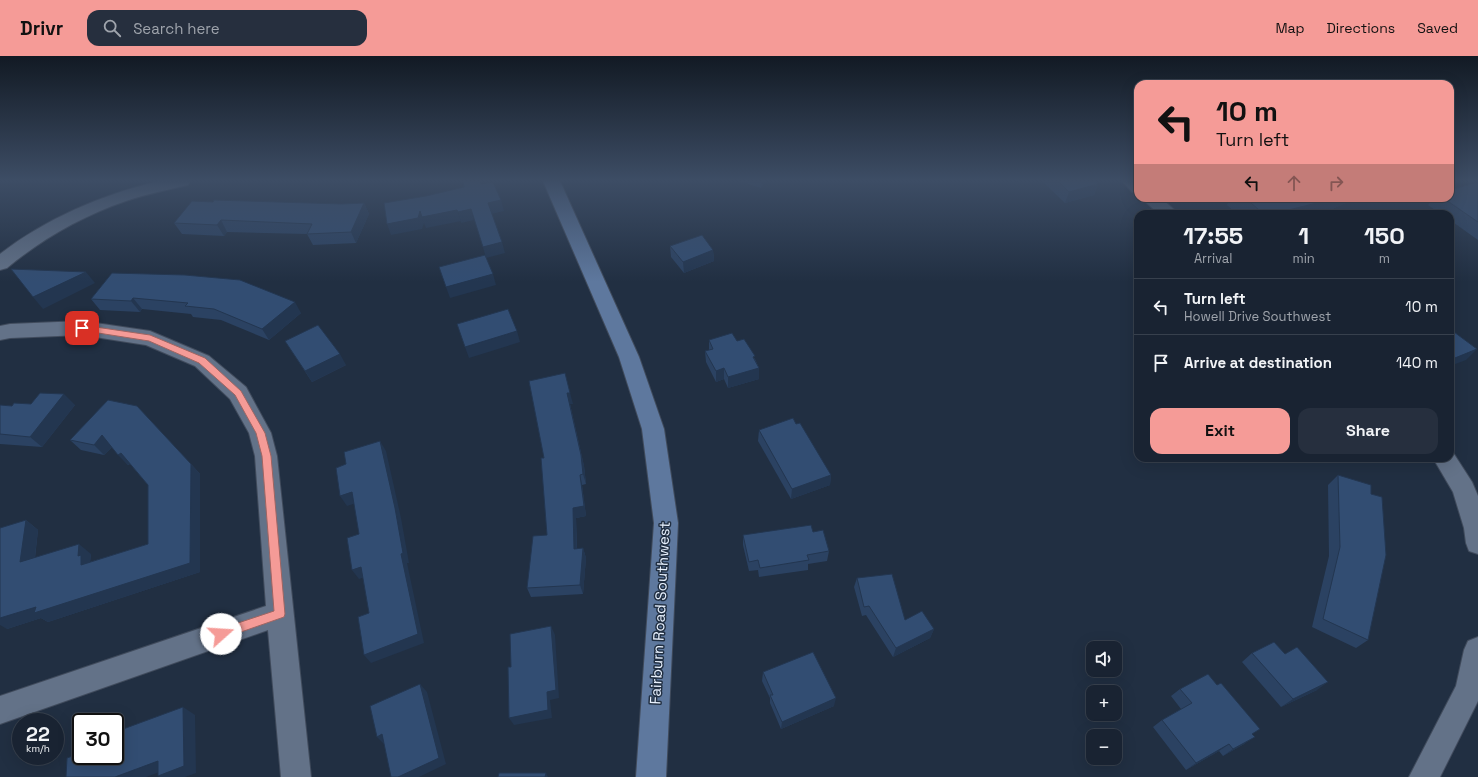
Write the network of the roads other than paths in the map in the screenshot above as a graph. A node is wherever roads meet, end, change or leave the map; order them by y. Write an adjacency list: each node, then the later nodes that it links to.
1 (78, 215): 3 (street)
2 (566, 215): 11 (street, Fairburn Road Southwest)
3 (0, 264)
4 (0, 332): 7 (street)
5 (1447, 462): 6 (street)
6 (1478, 543)
7 (280, 614): 9 (street); 10 (street)
8 (1478, 650): 12 (street)
9 (0, 710)
10 (296, 777)
11 (651, 777)
12 (1424, 777)

